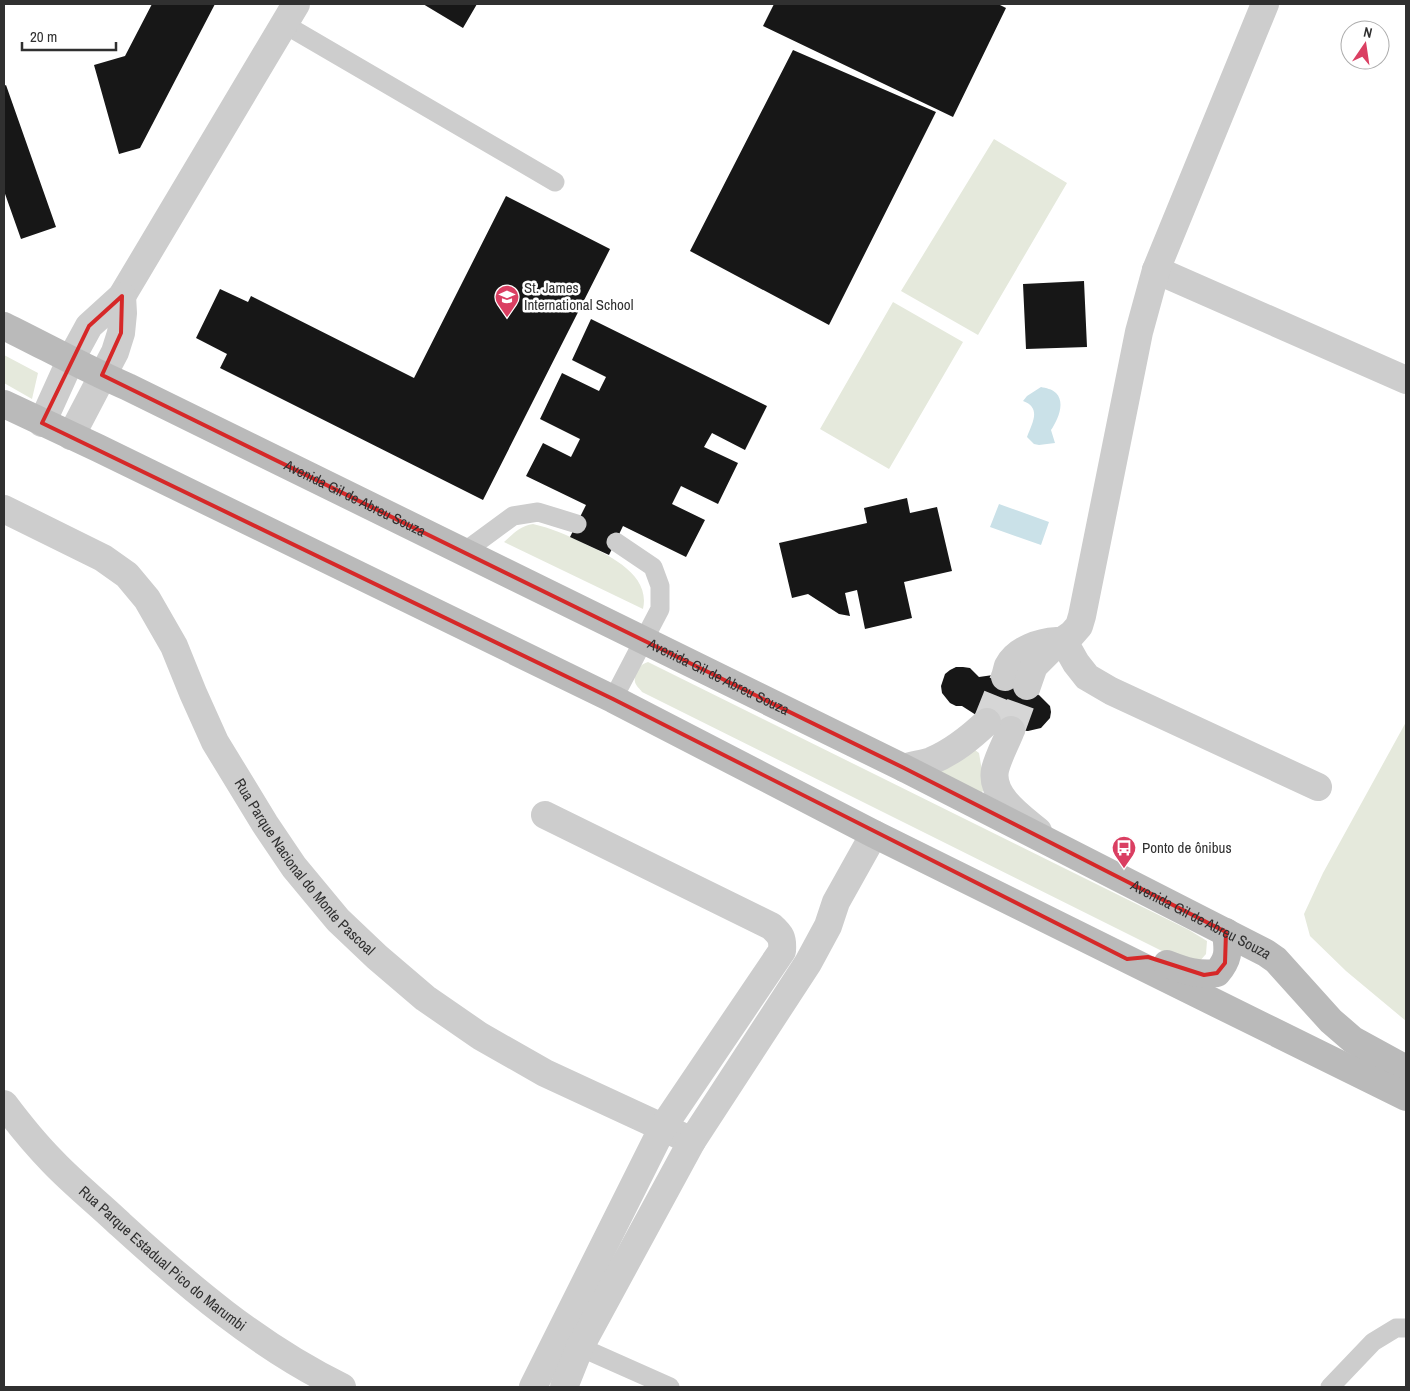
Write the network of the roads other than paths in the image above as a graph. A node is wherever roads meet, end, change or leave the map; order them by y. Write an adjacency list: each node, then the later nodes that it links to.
1 (1265, 4): 4 (street)
2 (290, 14): 3 (lane); 5 (street)
3 (555, 182)
4 (1156, 270): 9 (street); 18 (street)
5 (122, 296): 7 (street); 8 (street)
6 (4, 326): 7 (street, Avenida Gil de Abreu Souza)
7 (71, 359): 8 (street, Avenida Gil de Abreu Souza); 11 (street)
8 (102, 376): 12 (street); 16 (street, Avenida Gil de Abreu Souza)
9 (1406, 380)
10 (4, 404): 11 (street)
11 (42, 422): 12 (street)
12 (71, 436): 20 (street)
13 (4, 509): 31 (street, Rua Parque Nacional do Monte Pascoal)
14 (577, 524): 16 (lane)
15 (616, 542): 17 (lane)
16 (464, 552): 17 (street, Avenida Gil de Abreu Souza)
17 (644, 640): 20 (lane); 21 (street, Avenida Gil de Abreu Souza)
18 (1063, 640): 19 (street); 22 (street)
19 (1016, 682)
20 (613, 699): 24 (street)
21 (904, 768): 25 (street, Avenida Gil de Abreu Souza); 25 (street)
22 (1318, 787)
23 (545, 815): 31 (street)
24 (874, 834): 27 (street); 32 (street)
25 (1053, 843): 26 (street, Avenida Gil de Abreu Souza)
26 (1226, 932): 27 (street); 28 (street, Avenida Gil de Abreu Souza)
27 (1127, 958): 29 (street)
28 (1406, 1069)
29 (1406, 1097)
30 (4, 1104): 35 (street, Rua Parque Estadual Pico do Marumbi)
31 (663, 1127): 32 (street, Rua Parque Nacional do Monte Pascoal); 36 (street)
32 (692, 1141): 34 (street)
33 (1406, 1328): 39 (lane)
34 (580, 1348): 37 (street); 38 (lane)
35 (342, 1387)
36 (533, 1387)
37 (564, 1387)
38 (670, 1387)
39 (1330, 1387)

